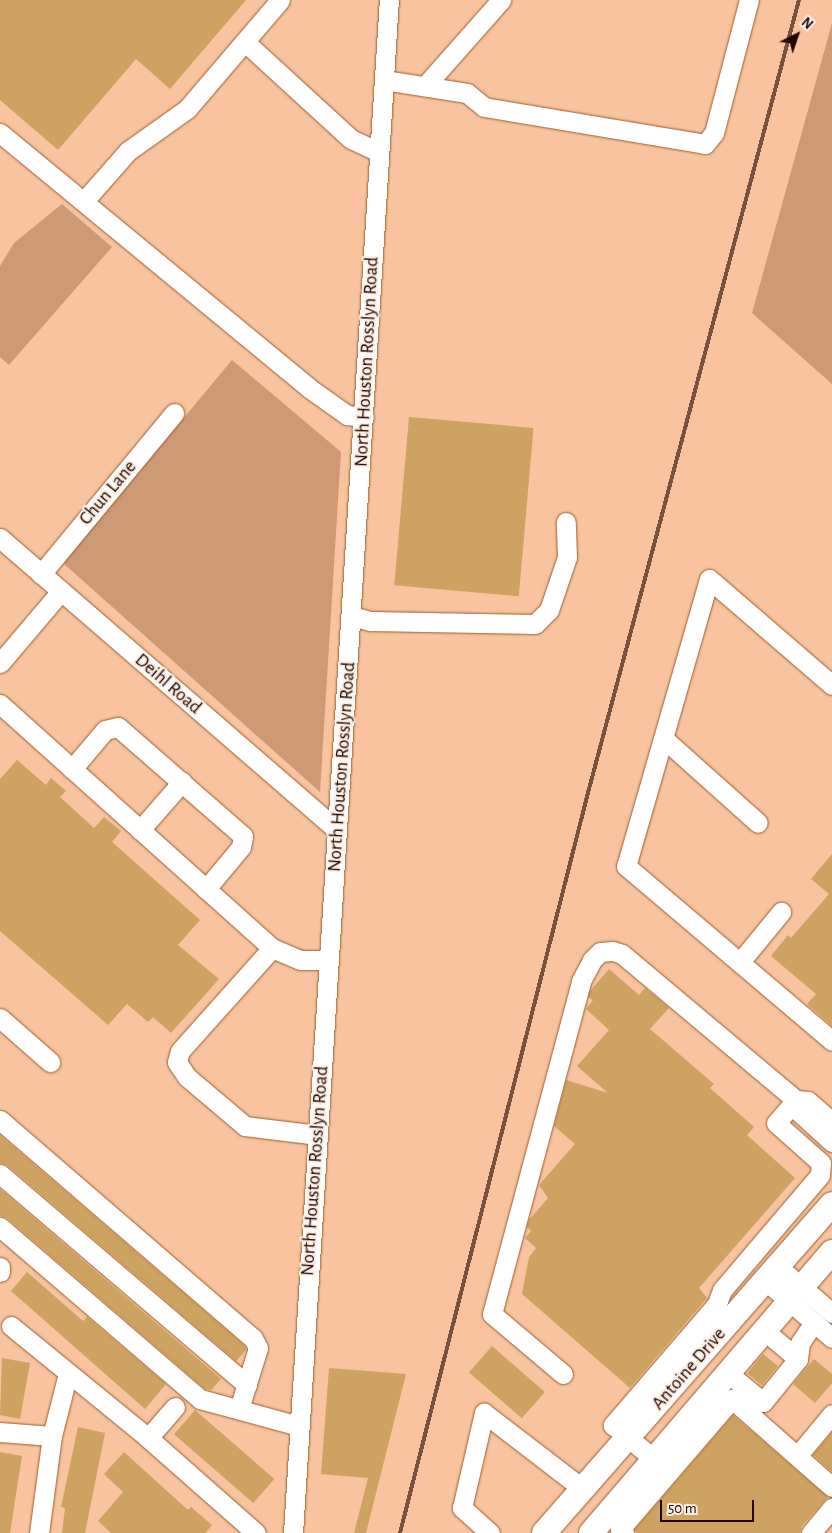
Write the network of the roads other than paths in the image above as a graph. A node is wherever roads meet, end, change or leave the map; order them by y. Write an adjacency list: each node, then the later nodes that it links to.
1 (280, 0): 5 (street)
2 (389, 0): 6 (street, North Houston Rosslyn Road)
3 (501, 0): 7 (street)
4 (749, 0): 7 (street)
5 (245, 42): 9 (street); 10 (street)
6 (384, 80): 7 (street); 9 (street, North Houston Rosslyn Road)
7 (425, 86)
8 (0, 133): 10 (street)
9 (379, 152): 12 (street, North Houston Rosslyn Road)
10 (84, 201): 12 (street)
11 (174, 413): 15 (street, Chun Lane)
12 (364, 417): 17 (street, North Houston Rosslyn Road)
13 (566, 522): 17 (street)
14 (0, 538): 15 (street, Deihl Road)
15 (41, 574): 16 (street, Deihl Road)
16 (61, 591): 18 (street); 26 (street, Deihl Road)
17 (352, 616): 26 (street, North Houston Rosslyn Road)
18 (0, 663)
19 (832, 685): 21 (street)
20 (4, 716): 22 (street)
21 (663, 738): 24 (street); 31 (street)
22 (72, 769): 23 (street); 25 (street)
23 (182, 782): 25 (street); 27 (street)
24 (758, 823)
25 (140, 830): 27 (street)
26 (337, 830): 30 (street, North Houston Rosslyn Road)
27 (206, 889): 29 (street)
28 (782, 912): 31 (street)
29 (272, 948): 30 (street); 38 (street)
30 (329, 960): 38 (street, North Houston Rosslyn Road)
31 (740, 962): 33 (street)
32 (0, 1018): 34 (street)
33 (832, 1041)
34 (50, 1062)
35 (796, 1100): 37 (street); 39 (street); 55 (street); 65 (street)
36 (0, 1120): 57 (street)
37 (832, 1122)
38 (318, 1135): 61 (street, North Houston Rosslyn Road)
39 (832, 1142)
40 (0, 1174): 57 (street)
41 (832, 1204): 46 (main road, Antoine Drive)
42 (0, 1227): 59 (street)
43 (832, 1252): 47 (main road, Antoine Drive)
44 (0, 1267): 45 (street)
45 (0, 1272)
46 (772, 1274): 47 (street); 65 (main road, Antoine Drive)
47 (797, 1295): 48 (street); 49 (street); 51 (main road, Antoine Drive)
48 (832, 1313)
49 (814, 1322): 52 (street); 53 (street)
50 (11, 1326): 54 (street)
51 (766, 1332): 53 (street); 56 (main road, Antoine Drive)
52 (832, 1338)
53 (798, 1359): 56 (street)
54 (68, 1374): 63 (street); 64 (street)
55 (563, 1374)
56 (729, 1374): 67 (main road, Antoine Drive)
57 (247, 1385): 59 (street)
58 (175, 1407): 64 (street)
59 (239, 1409): 61 (street)
60 (832, 1414): 66 (street)
61 (299, 1426): 73 (street, North Houston Rosslyn Road)
62 (0, 1432): 63 (street)
63 (52, 1436): 72 (street)
64 (148, 1438): 71 (street)
65 (629, 1438): 67 (street); 69 (main road, Antoine Drive)
66 (798, 1455): 68 (street); 77 (street)
67 (654, 1459): 76 (main road, Antoine Drive)
68 (832, 1487)
69 (583, 1489): 74 (street); 75 (main road, Antoine Drive)
70 (832, 1508): 78 (street)
71 (247, 1531)
72 (39, 1533)
73 (292, 1533)
74 (490, 1533)
75 (544, 1533)
76 (591, 1533)
77 (624, 1533)
78 (811, 1533)

